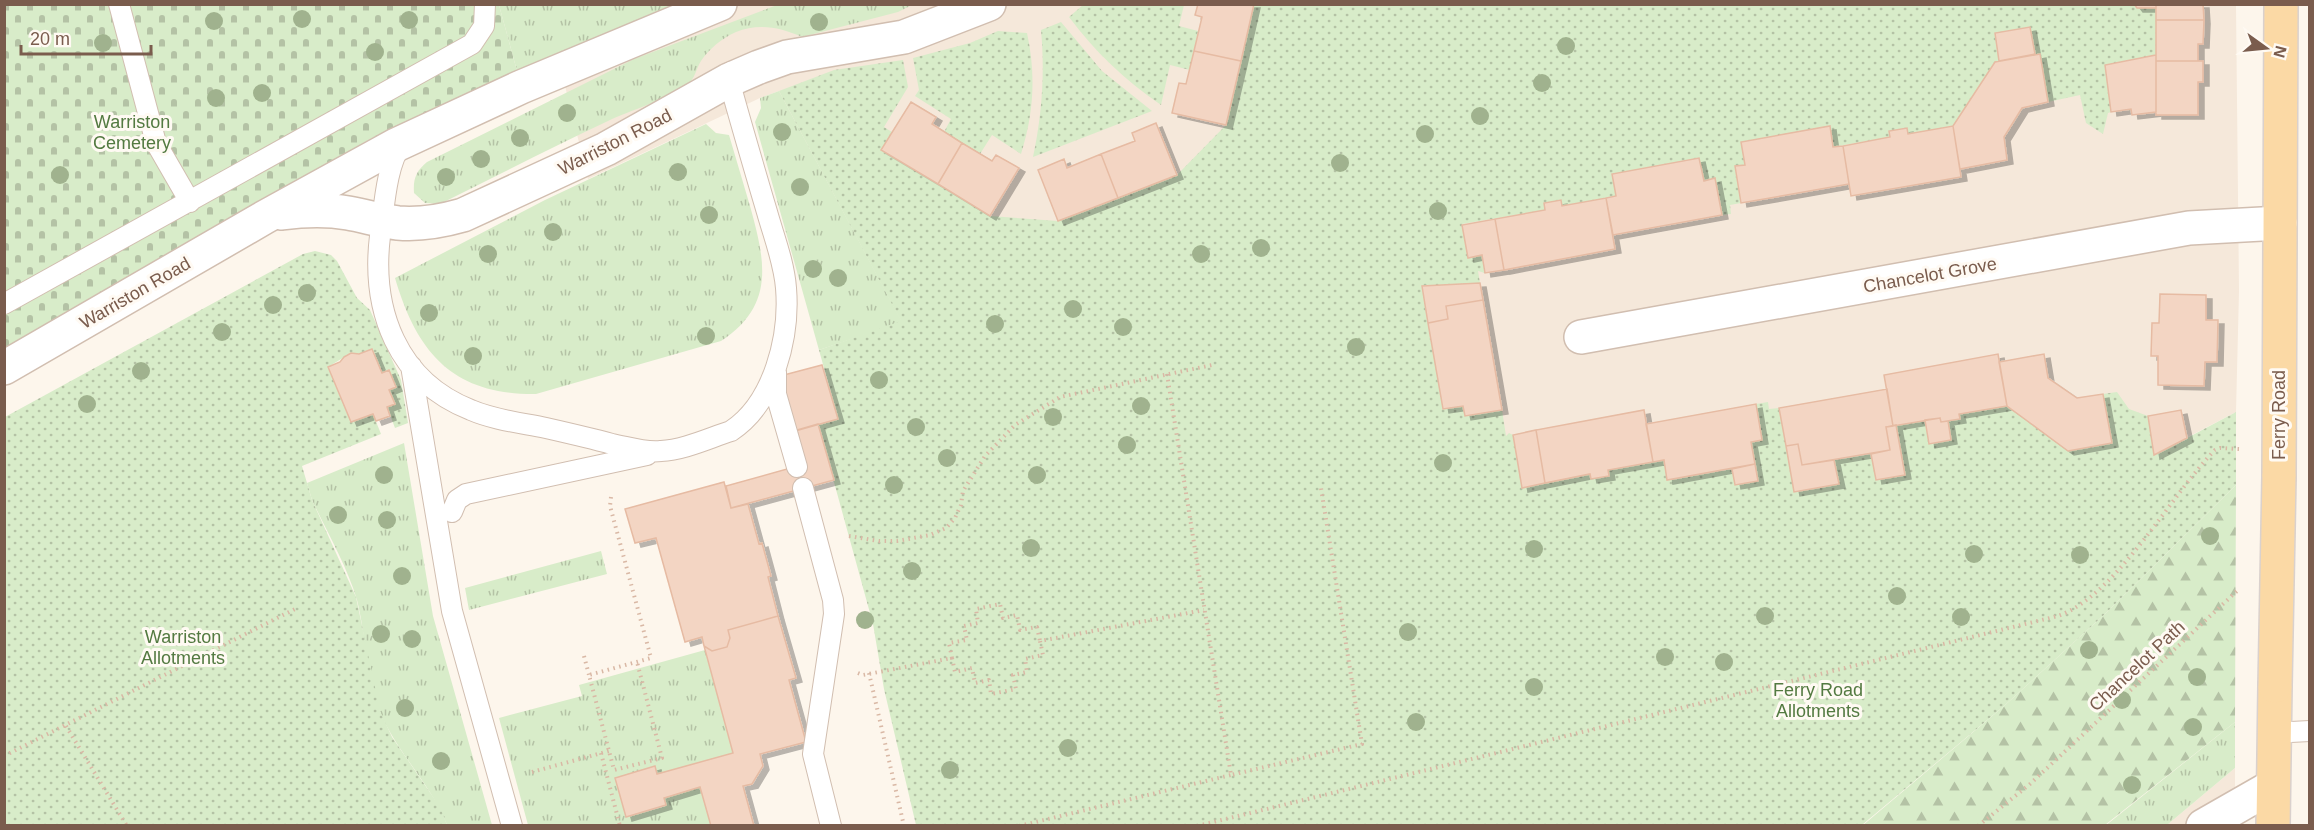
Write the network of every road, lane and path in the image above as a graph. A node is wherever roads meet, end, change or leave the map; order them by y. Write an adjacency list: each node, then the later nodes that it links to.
1 (119, 4): 9 (lane)
2 (484, 4): 9 (lane)
3 (720, 4): 8 (street, Warriston Road)
4 (989, 4): 6 (street, Warriston Road)
5 (2281, 4): 12 (main road, Ferry Road)
6 (957, 10): 7 (street, Warriston Road)
7 (729, 80): 11 (street, Warriston Road); 15 (lane)
8 (409, 139): 10 (street, Warriston Road); 11 (lane)
9 (190, 202): 13 (lane)
10 (265, 217): 11 (street, Warriston Road); 18 (street, Warriston Road)
11 (382, 221): 17 (lane)
12 (2280, 223): 14 (street, Chancelot Grove); 21 (main road, Ferry Road)
13 (4, 304)
14 (1581, 337)
15 (778, 361): 20 (lane); 22 (lane)
16 (1212, 365): 19 (path)
17 (411, 366): 20 (lane); 44 (lane)
18 (4, 368)
19 (1167, 374): 26 (path); 29 (path)
20 (652, 453): 25 (lane); 34 (path)
21 (2279, 463): 39 (main road, Ferry Road, bridge); 52 (path)
22 (796, 467)
23 (803, 488): 26 (lane)
24 (1321, 488): 43 (path)
25 (453, 512)
26 (810, 517): 30 (lane)
27 (2244, 585): 53 (path, Chancelot Path)
28 (295, 609): 37 (path)
29 (1204, 610): 31 (path); 43 (path)
30 (830, 640): 35 (path); 49 (lane)
31 (1040, 641): 33 (path); 33 (path)
32 (584, 656): 36 (path)
33 (952, 658): 35 (path)
34 (637, 662): 36 (path); 40 (path)
35 (869, 673): 50 (path)
36 (589, 675): 40 (path)
37 (66, 726): 42 (path); 46 (path)
38 (2310, 731): 39 (lane)
39 (2274, 733): 45 (main road, Ferry Road)
40 (609, 751): 41 (path)
41 (601, 753): 44 (path); 48 (path)
42 (4, 756)
43 (1231, 775): 51 (path)
44 (500, 781): 47 (lane)
45 (2273, 786): 54 (street); 55 (main road, Ferry Road)
46 (127, 825)
47 (512, 825)
48 (620, 825)
49 (831, 825)
50 (904, 825)
51 (1019, 825)
52 (1197, 825)
53 (1978, 825)
54 (2203, 825)
55 (2273, 825)

